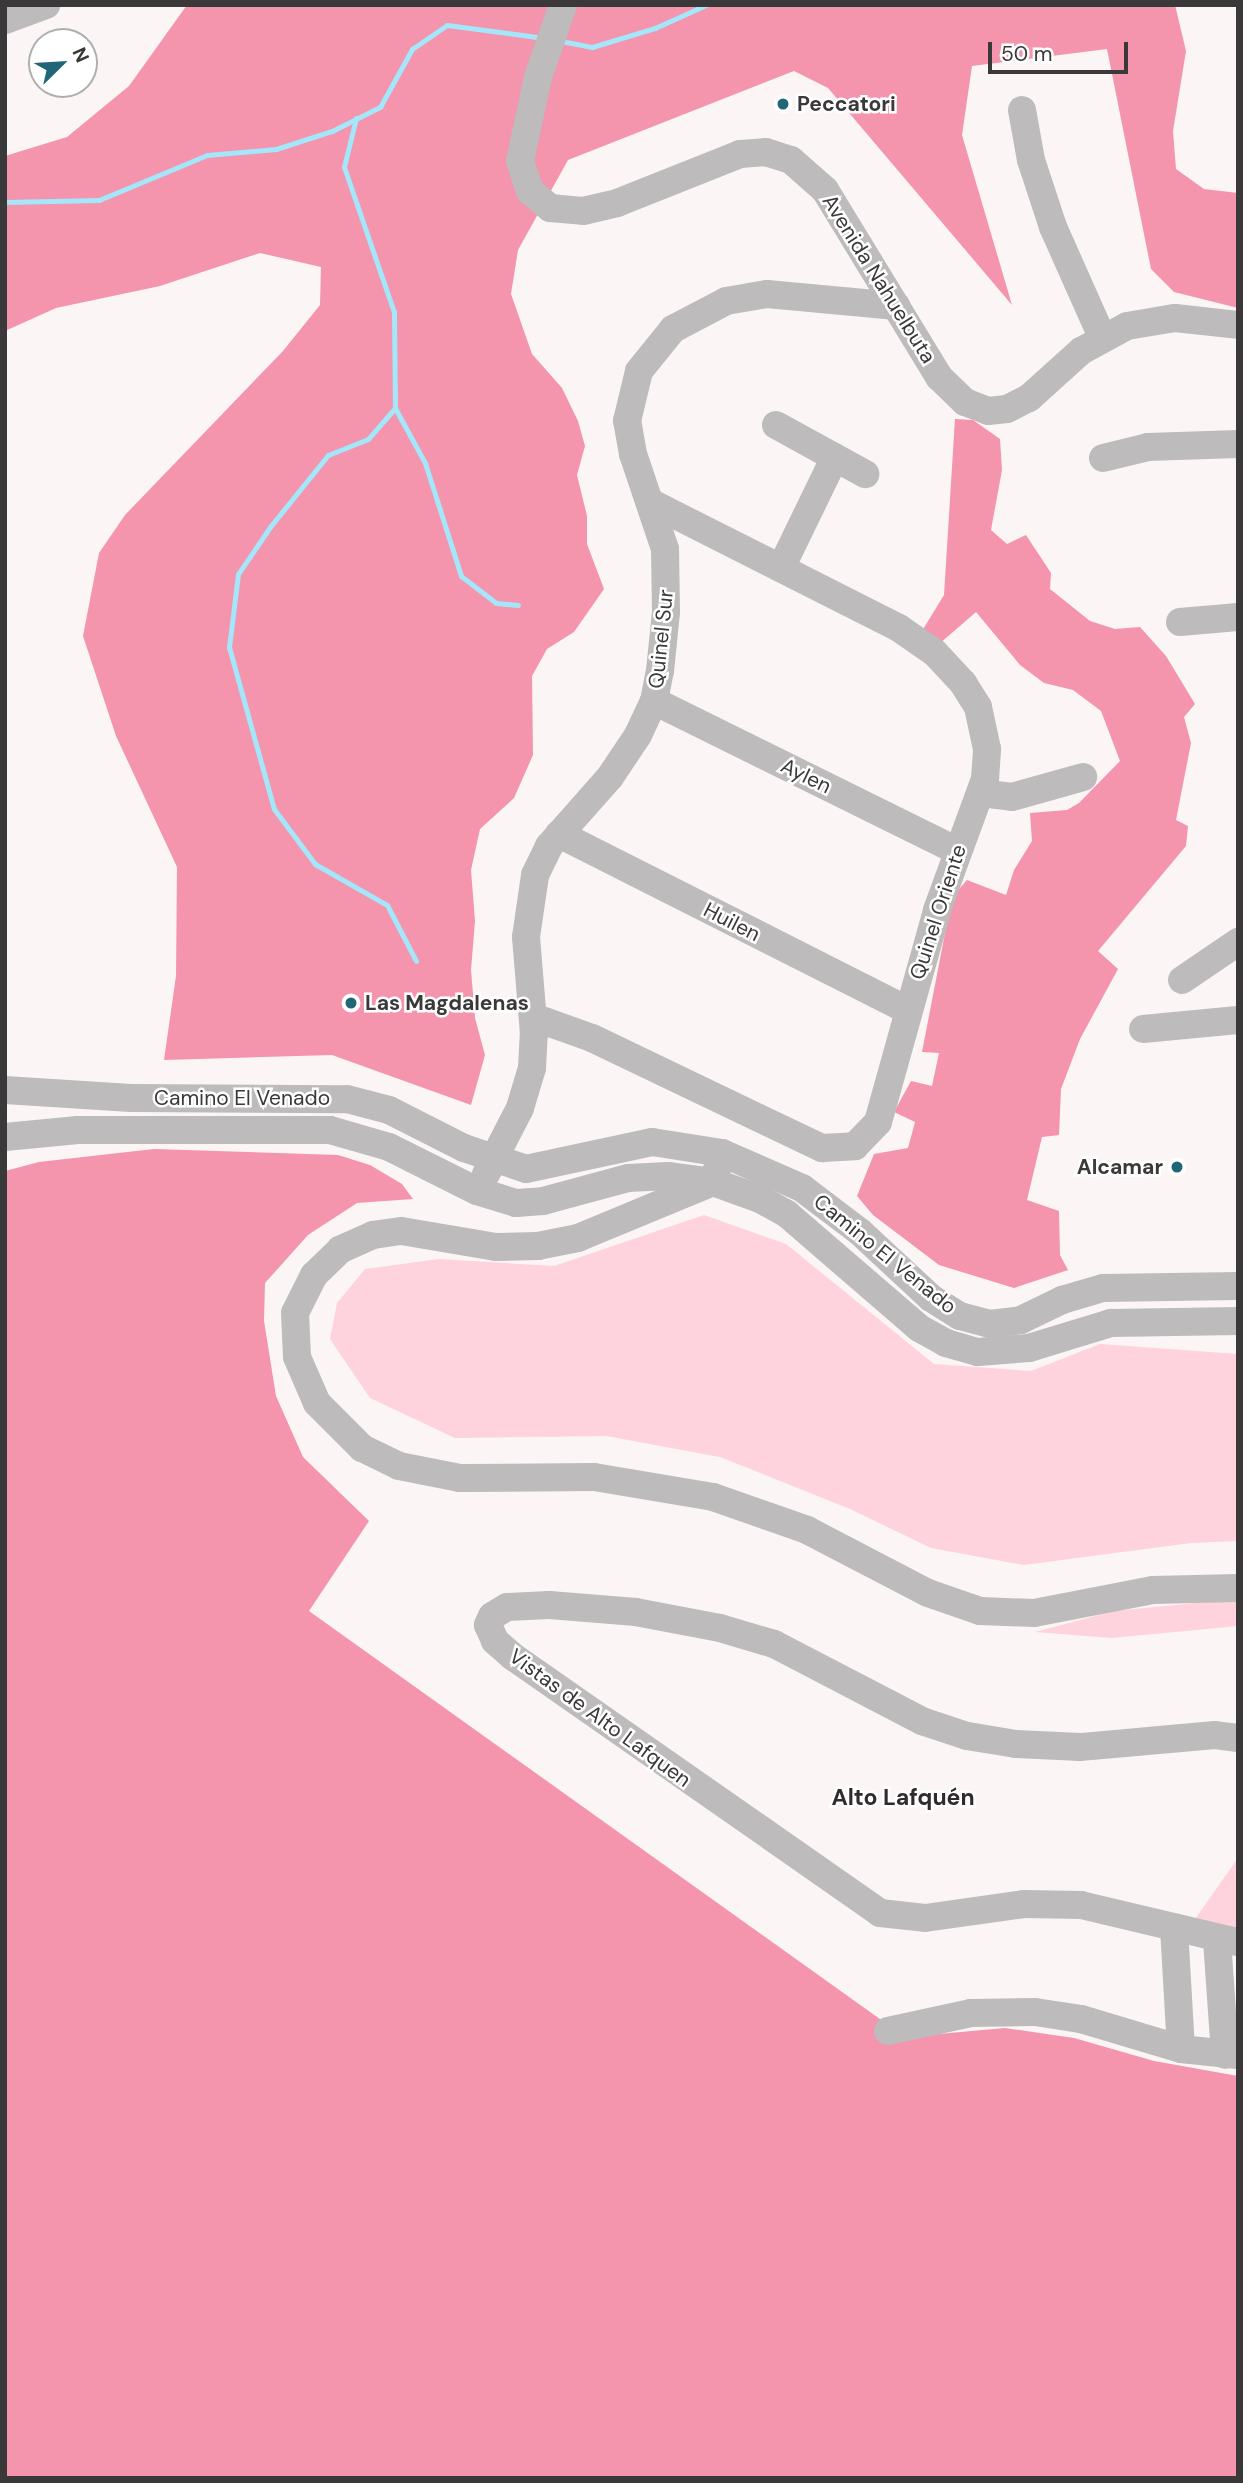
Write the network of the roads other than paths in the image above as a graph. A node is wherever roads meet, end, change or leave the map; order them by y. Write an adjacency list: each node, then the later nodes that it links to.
1 (46, 5): 2 (street)
2 (5, 20)
3 (555, 28): 5 (street, Avenida Nahuelbuta)
4 (1022, 110): 7 (street)
5 (896, 306): 7 (street, Avenida Nahuelbuta); 13 (street, Quinel Sur)
6 (1238, 325): 7 (street, Avenida Nahuelbuta)
7 (1102, 337)
8 (776, 425): 10 (street)
9 (1238, 444): 11 (street)
10 (835, 457): 12 (street); 14 (street)
11 (1102, 458)
12 (865, 474)
13 (652, 503): 14 (street, Quinel Oriente); 17 (street, Quinel Sur)
14 (781, 568): 19 (street, Quinel Oriente)
15 (1238, 617): 16 (street)
16 (1180, 622)
17 (654, 701): 20 (street, Quinel Sur); 21 (street, Aylen)
18 (1083, 777): 19 (street)
19 (981, 793): 21 (street, Quinel Oriente)
20 (559, 834): 24 (street, Huilen); 25 (street, Quinel Sur)
21 (957, 851): 24 (street, Quinel Oriente)
22 (1238, 942): 23 (street)
23 (1182, 980)
24 (906, 1009): 25 (street, Quinel Oriente)
25 (533, 1017): 31 (street, Quinel Sur)
26 (1238, 1020): 27 (street)
27 (1143, 1029)
28 (5, 1090): 31 (street, Camino El Venado)
29 (5, 1138): 34 (street, Camino El Venado)
30 (722, 1153): 31 (street, Camino El Venado); 33 (street); 36 (street, Camino El Venado)
31 (493, 1160): 34 (street, Quinel Sur)
32 (628, 1178): 33 (street, Camino El Venado); 34 (street, Camino El Venado); 35 (street)
33 (713, 1182): 35 (street); 37 (street, Camino El Venado)
34 (477, 1191)
35 (635, 1216): 38 (street)
36 (1238, 1286)
37 (1238, 1321)
38 (1238, 1588)
39 (1238, 1738): 40 (street, Vistas de Alto Lafquen)
40 (1174, 1928): 41 (street, Vistas de Alto Lafquen); 43 (street)
41 (1228, 1941): 44 (street, Vistas de Alto Lafquen)
42 (888, 2031): 43 (street)
43 (1181, 2049): 44 (street)
44 (1231, 2055)

